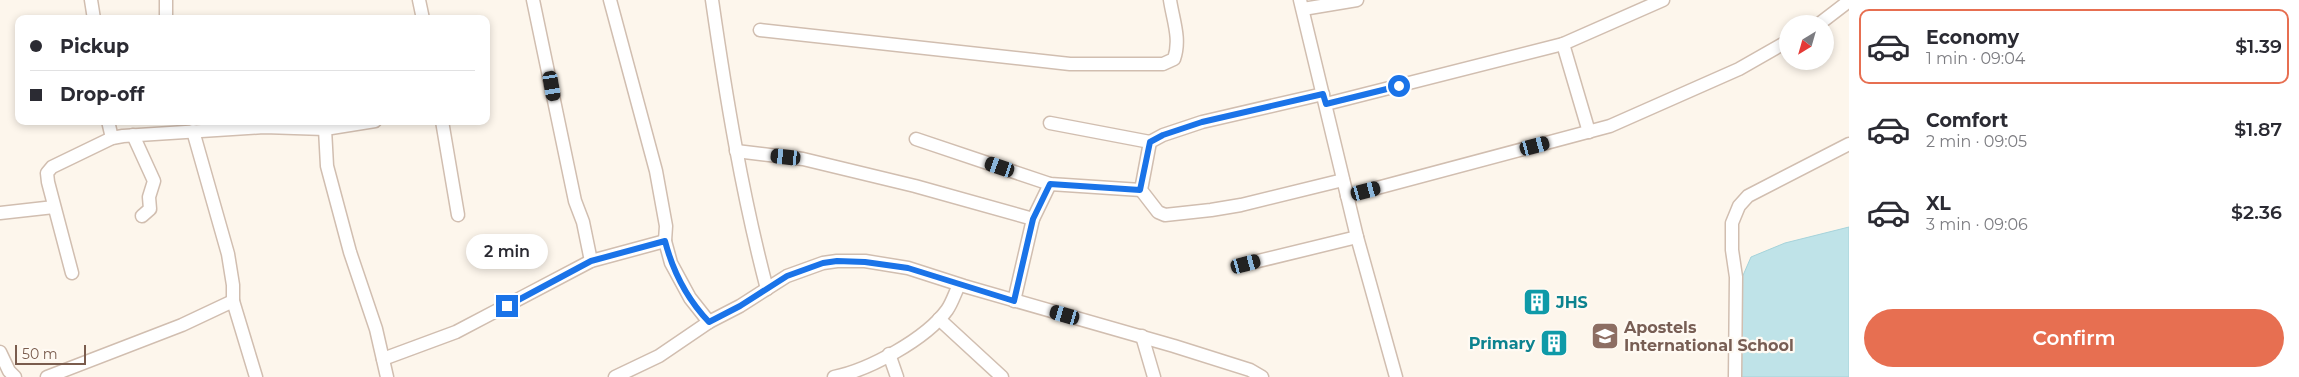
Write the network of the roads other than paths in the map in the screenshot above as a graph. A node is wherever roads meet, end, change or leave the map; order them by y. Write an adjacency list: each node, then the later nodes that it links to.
1 (91, 0): 12 (street)
2 (166, 0): 13 (street)
3 (419, 0): 14 (street)
4 (534, 0): 44 (street)
5 (610, 0): 43 (street)
6 (712, 0): 32 (street)
7 (1170, 0): 16 (street)
8 (1357, 0): 11 (street)
9 (1663, 0): 17 (street)
10 (1849, 1): 15 (street)
11 (1302, 4): 19 (street)
12 (93, 15)
13 (166, 15)
14 (422, 15)
15 (1831, 15)
16 (760, 30)
17 (1563, 44): 19 (street); 26 (street)
18 (1779, 46): 26 (street)
19 (1324, 99): 30 (street); 33 (street)
20 (1050, 122): 30 (street)
21 (109, 125): 28 (street)
22 (350, 125): 24 (street)
23 (443, 125): 39 (street)
24 (325, 129): 25 (street); 56 (street)
25 (193, 131): 27 (street); 49 (street)
26 (1590, 132): 36 (street)
27 (133, 135): 28 (street); 40 (street)
28 (112, 138): 37 (street)
29 (916, 139): 34 (street)
30 (1150, 142): 35 (street)
31 (1849, 144): 68 (street)
32 (736, 151): 41 (street); 48 (street)
33 (1343, 180): 35 (street); 36 (street)
34 (1050, 184): 35 (street); 41 (street)
35 (1140, 190)
36 (1347, 196): 42 (street)
37 (54, 207): 38 (street); 46 (street)
38 (0, 212)
39 (458, 215)
40 (142, 216)
41 (1033, 219): 50 (street)
42 (1357, 236): 45 (street); 67 (street)
43 (665, 241): 44 (street); 52 (street)
44 (591, 261): 56 (street)
45 (1246, 264)
46 (72, 273)
47 (959, 285): 48 (street); 50 (street); 51 (street)
48 (767, 289): 52 (street)
49 (233, 300): 58 (street); 59 (street)
50 (1014, 301): 53 (street)
51 (939, 319): 55 (street); 64 (street)
52 (709, 322): 61 (street)
53 (1142, 336): 65 (street); 66 (street)
54 (0, 352): 57 (street)
55 (889, 354): 62 (street); 63 (street)
56 (383, 359): 60 (street)
57 (16, 377)
58 (47, 377)
59 (256, 377)
60 (387, 377)
61 (616, 377)
62 (834, 377)
63 (897, 377)
64 (1002, 377)
65 (1154, 377)
66 (1262, 377)
67 (1396, 377)
68 (1735, 377)

